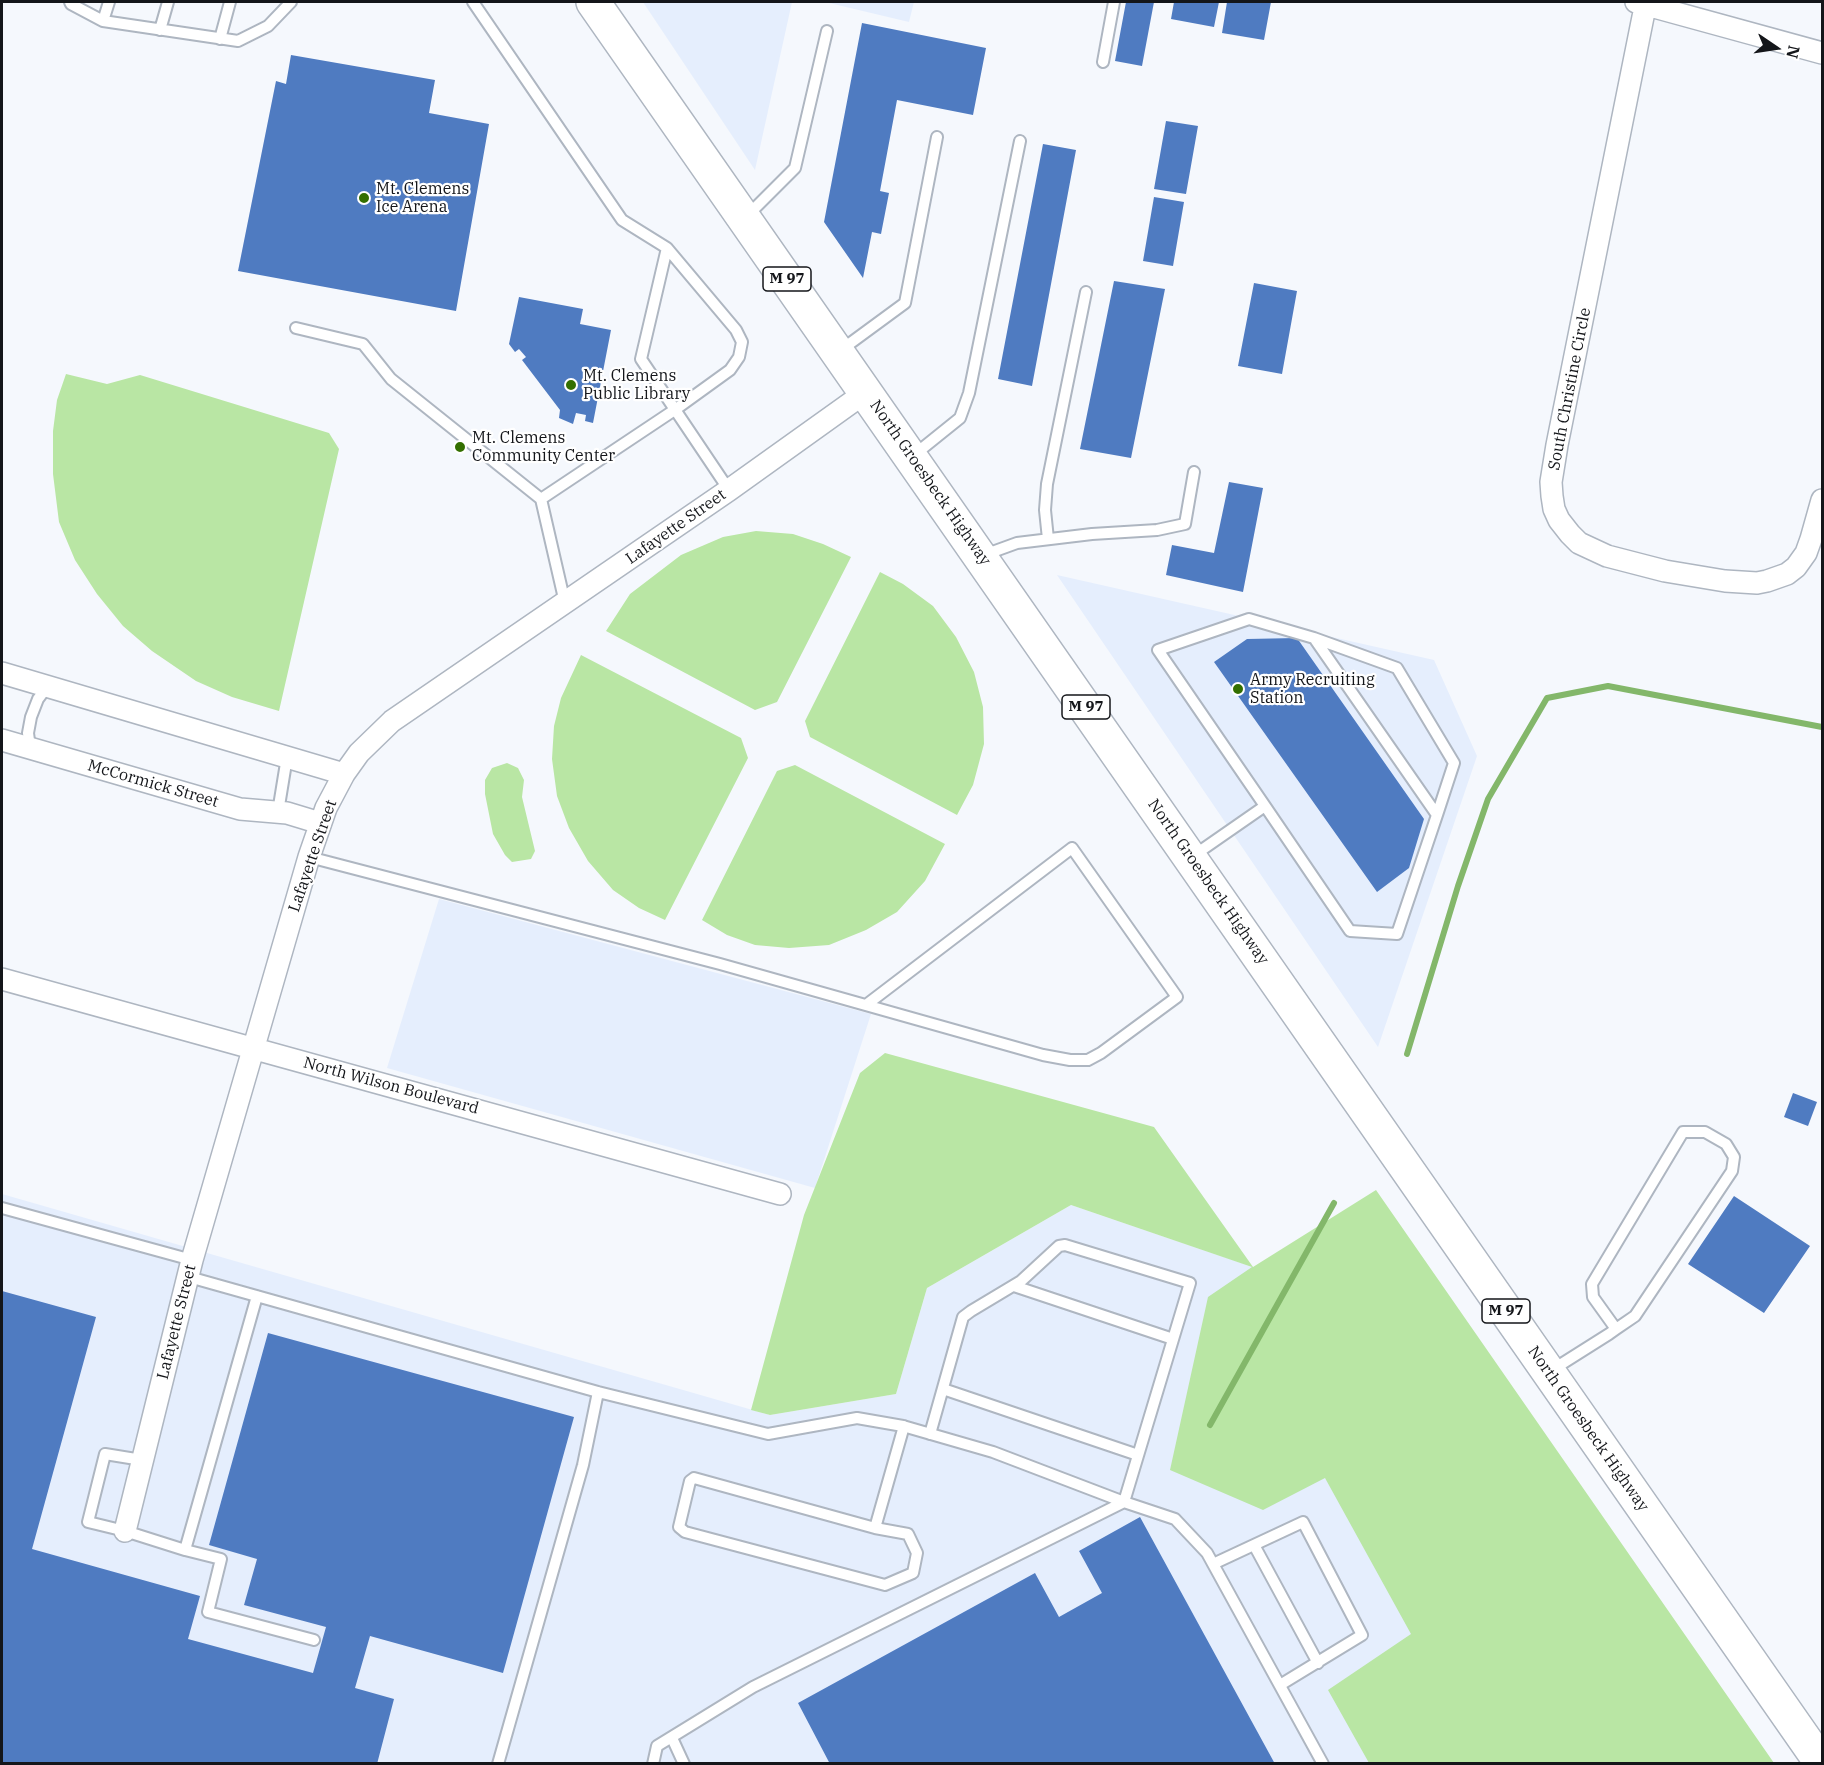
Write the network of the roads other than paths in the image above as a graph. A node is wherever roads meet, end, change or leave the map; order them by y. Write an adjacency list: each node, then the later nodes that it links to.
1 (70, 2): 10 (lane)
2 (109, 2): 10 (lane)
3 (168, 2): 11 (lane)
4 (230, 2): 13 (lane)
5 (291, 2): 13 (lane)
6 (473, 2): 19 (lane)
7 (1114, 2): 15 (lane)
8 (1645, 2): 14 (street); 29 (street, South Christine Circle)
9 (597, 3): 18 (main road, North Groesbeck Highway / M 97)
10 (103, 21): 11 (lane)
11 (160, 30): 13 (lane)
12 (827, 31): 18 (lane)
13 (220, 39)
14 (1822, 53)
15 (1103, 62)
16 (937, 136): 22 (lane)
17 (1020, 141): 25 (lane)
18 (745, 218): 22 (main road, North Groesbeck Highway / M 97)
19 (667, 248): 24 (lane); 24 (lane)
20 (1086, 292): 30 (lane)
21 (296, 328): 28 (lane)
22 (838, 352): 23 (main road, North Groesbeck Highway / M 97)
23 (866, 392): 25 (main road, North Groesbeck Highway / M 97); 27 (street, Lafayette Street)
24 (676, 409): 27 (lane); 28 (lane)
25 (912, 457): 31 (main road, North Groesbeck Highway / M 97)
26 (1194, 472): 30 (lane)
27 (729, 490): 32 (street, Lafayette Street)
28 (541, 499): 32 (lane)
29 (1822, 500)
30 (1048, 539): 31 (lane)
31 (981, 556): 45 (main road, North Groesbeck Highway / M 97)
32 (565, 603): 39 (street, Lafayette Street)
33 (1314, 638): 40 (lane); 42 (lane); 42 (lane)
34 (2, 673): 35 (street)
35 (47, 687): 37 (lane); 38 (street)
36 (2, 740): 37 (street, McCormick Street)
37 (30, 748): 41 (street, McCormick Street)
38 (287, 757): 39 (street); 41 (lane)
39 (344, 774): 43 (street, Lafayette Street)
40 (1265, 806): 42 (lane); 45 (lane)
41 (278, 812): 43 (street, McCormick Street)
42 (1437, 815)
43 (320, 823): 44 (street, Lafayette Street)
44 (309, 857): 47 (lane); 48 (street, Lafayette Street)
45 (1191, 858): 56 (main road, North Groesbeck Highway / M 97)
46 (2, 979): 48 (street, North Wilson Boulevard)
47 (866, 1005): 47 (lane)
48 (255, 1049): 49 (street, North Wilson Boulevard); 51 (street, Lafayette Street)
49 (780, 1194)
50 (2, 1208): 51 (lane)
51 (190, 1269): 53 (lane); 62 (street, Lafayette Street)
52 (1014, 1286): 55 (lane); 55 (lane); 57 (lane)
53 (257, 1296): 58 (lane); 67 (lane)
54 (1616, 1329): 54 (lane); 56 (lane)
55 (1173, 1339): 61 (lane)
56 (1549, 1372): 77 (main road, North Groesbeck Highway / M 97)
57 (943, 1389): 60 (lane); 61 (lane)
58 (598, 1392): 59 (lane); 73 (lane)
59 (904, 1426): 60 (lane); 64 (lane)
60 (930, 1434): 63 (lane)
61 (1138, 1455): 63 (lane)
62 (142, 1460): 65 (street, Lafayette Street); 65 (lane)
63 (1124, 1502): 68 (lane); 72 (lane)
64 (875, 1528): 64 (lane)
65 (125, 1531): 67 (lane)
66 (1254, 1545): 68 (lane); 70 (lane); 70 (lane)
67 (185, 1550): 69 (lane)
68 (1213, 1564): 71 (lane)
69 (314, 1640)
70 (1318, 1663): 71 (lane)
71 (1280, 1685): 76 (lane)
72 (672, 1738): 74 (lane); 75 (lane)
73 (498, 1764)
74 (654, 1764)
75 (684, 1764)
76 (1323, 1764)
77 (1822, 1764)

